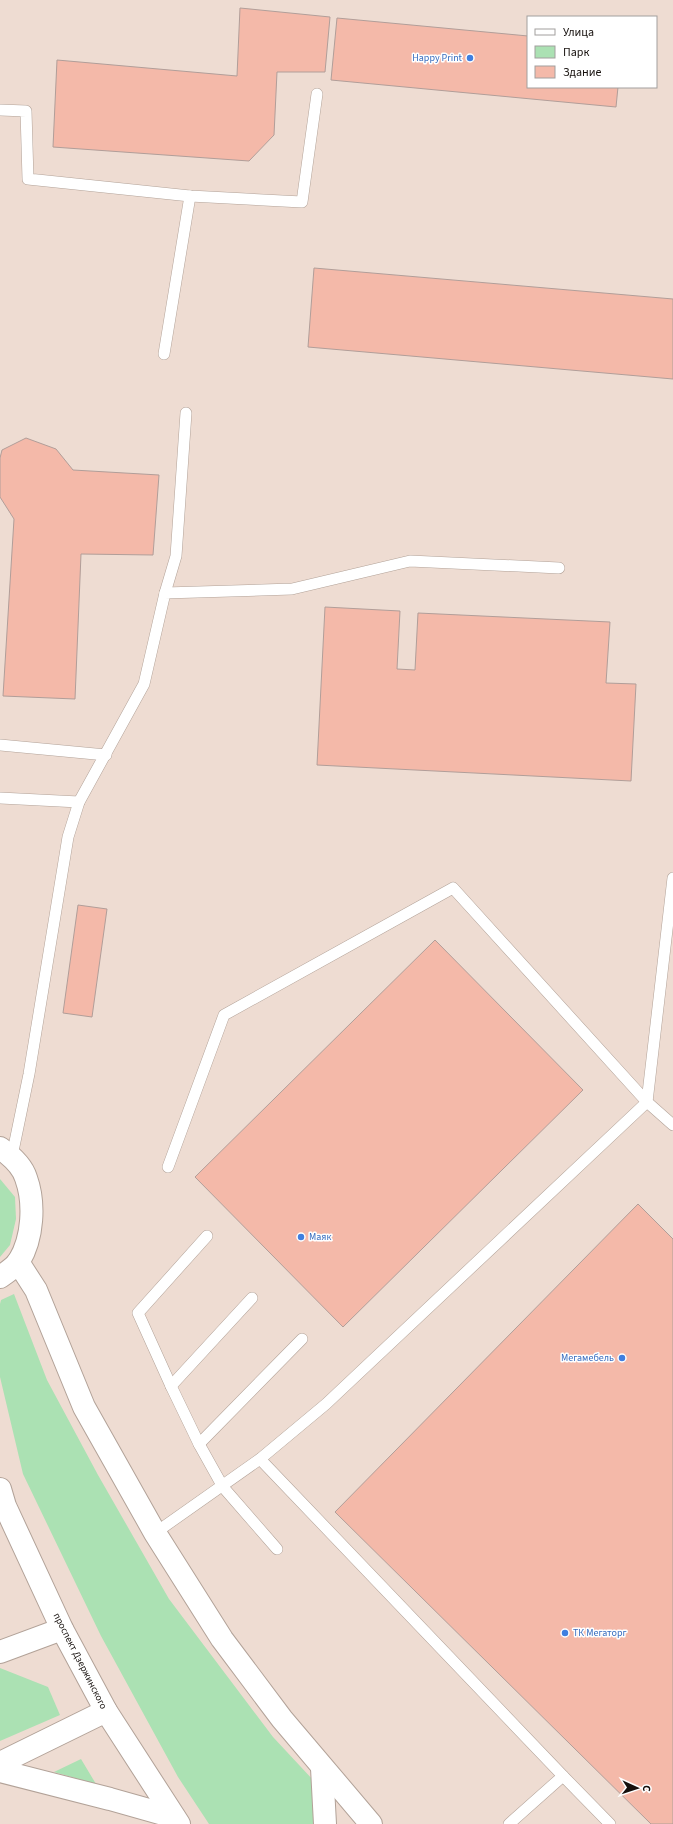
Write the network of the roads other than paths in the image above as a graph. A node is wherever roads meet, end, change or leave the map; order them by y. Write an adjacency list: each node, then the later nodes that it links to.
1 (317, 94): 3 (lane)
2 (0, 110): 3 (lane)
3 (190, 196): 4 (lane)
4 (164, 354)
5 (186, 413): 7 (lane)
6 (558, 568): 7 (lane)
7 (165, 593): 9 (lane)
8 (0, 745): 9 (lane)
9 (106, 754): 11 (lane)
10 (0, 798): 11 (lane)
11 (79, 802): 15 (lane)
12 (673, 878): 13 (lane)
13 (647, 1102): 14 (lane); 16 (lane); 24 (lane)
14 (673, 1125)
15 (6, 1152): 18 (street)
16 (168, 1167)
17 (208, 1236): 22 (lane)
18 (18, 1262): 19 (street); 27 (street)
19 (0, 1277)
20 (252, 1298): 22 (lane)
21 (302, 1339): 23 (lane)
22 (171, 1386): 23 (lane)
23 (199, 1444): 25 (lane)
24 (260, 1459): 25 (lane); 35 (lane)
25 (223, 1487): 27 (lane); 28 (lane)
26 (0, 1489): 29 (street, проспект Дзержинского)
27 (155, 1533): 33 (street)
28 (277, 1549)
29 (62, 1628): 30 (street); 31 (street, проспект Дзержинского)
30 (0, 1652)
31 (106, 1711): 32 (street); 36 (street, проспект Дзержинского)
32 (0, 1763)
33 (322, 1768): 37 (street); 38 (street)
34 (0, 1771): 36 (street)
35 (563, 1776): 39 (lane); 40 (lane)
36 (176, 1822)
37 (325, 1824)
38 (371, 1824)
39 (509, 1824)
40 (610, 1824)

